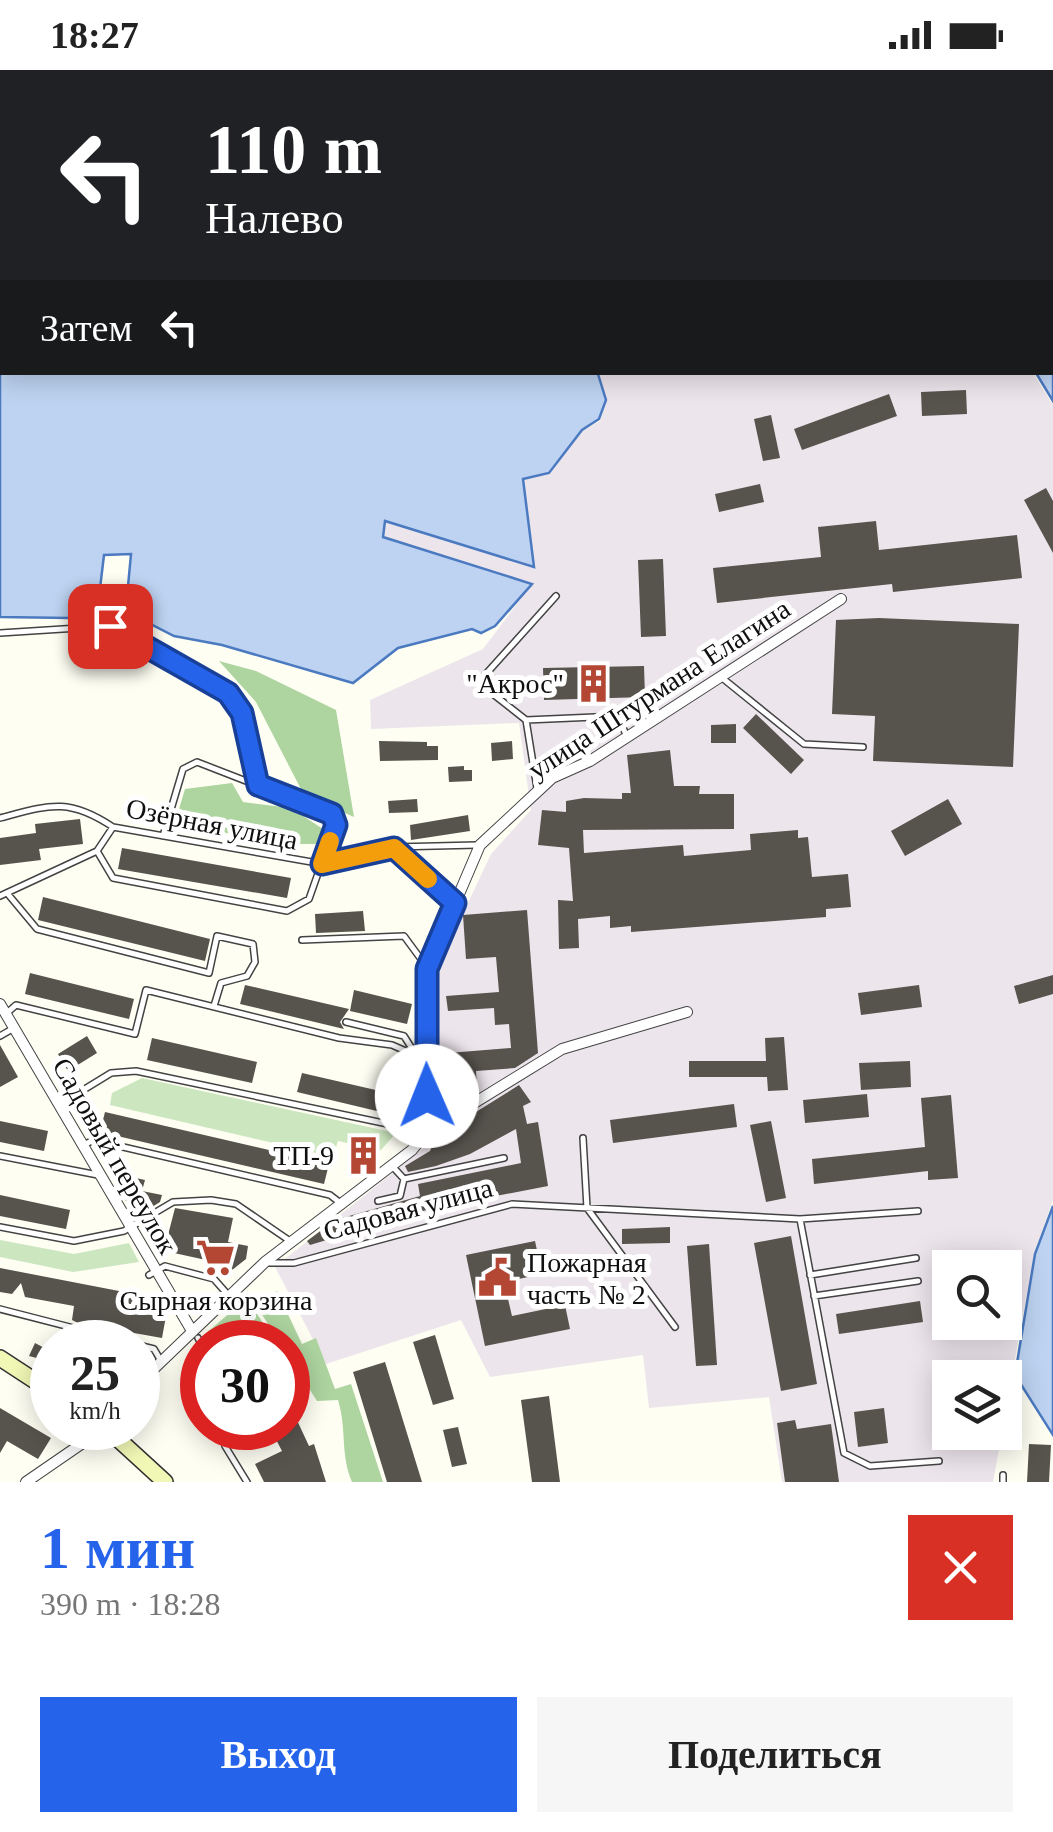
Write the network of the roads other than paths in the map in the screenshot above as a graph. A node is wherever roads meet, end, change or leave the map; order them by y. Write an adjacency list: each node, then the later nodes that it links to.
1 (556, 596): 5 (lane)
2 (841, 598): 4 (street, улица Штурмана Елагина)
3 (0, 633): 8 (lane)
4 (721, 677): 6 (street, улица Штурмана Елагина); 7 (lane)
5 (526, 720): 6 (lane); 9 (lane)
6 (627, 737): 9 (street, улица Штурмана Елагина)
7 (863, 747)
8 (258, 785): 12 (lane); 16 (lane)
9 (538, 792): 13 (street, улица Штурмана Елагина)
10 (0, 818): 11 (lane, Озёрная улица)
11 (113, 827): 12 (lane, Озёрная улица); 15 (lane)
12 (163, 836): 16 (lane, Озёрная улица)
13 (480, 845): 14 (lane, Озёрная улица); 18 (street, улица Штурмана Елагина)
14 (394, 848): 16 (lane, Озёрная улица); 18 (lane)
15 (97, 851): 16 (lane); 17 (lane)
16 (322, 864)
17 (3, 895): 21 (lane)
18 (455, 903): 20 (street, улица Штурмана Елагина)
19 (302, 940): 20 (lane)
20 (427, 969): 27 (street, улица Штурмана Елагина)
21 (214, 1006): 22 (lane); 27 (lane)
22 (3, 1009): 25 (street, Садовый переулок)
23 (687, 1012): 29 (street)
24 (346, 1022): 27 (lane)
25 (14, 1028): 26 (lane); 28 (street, Садовый переулок)
26 (0, 1036)
27 (421, 1058): 29 (street, улица Штурмана Елагина)
28 (59, 1105): 29 (lane); 31 (street, Садовый переулок)
29 (427, 1132): 34 (street)
30 (583, 1138): 39 (lane)
31 (83, 1146): 35 (street, Садовый переулок); 38 (lane)
32 (0, 1156): 35 (lane)
33 (504, 1158): 36 (lane)
34 (391, 1165): 36 (lane); 38 (street)
35 (101, 1176): 42 (street, Садовый переулок)
36 (404, 1179): 37 (lane)
37 (378, 1201)
38 (339, 1202): 44 (street)
39 (587, 1208): 41 (lane, Садовая улица); 46 (lane, Садовая улица); 56 (lane)
40 (918, 1211): 41 (lane, Садовая улица)
41 (800, 1219): 48 (lane)
42 (130, 1226): 43 (lane); 44 (lane); 47 (street, Садовый переулок)
43 (0, 1227)
44 (290, 1241): 46 (street)
45 (916, 1258): 48 (lane)
46 (265, 1262): 50 (street)
47 (152, 1272): 50 (lane); 54 (street, Садовый переулок)
48 (810, 1275): 51 (lane)
49 (918, 1281): 51 (lane)
50 (229, 1296): 55 (street)
51 (814, 1296): 64 (lane)
52 (0, 1309): 53 (lane)
53 (43, 1320)
54 (185, 1320)
55 (208, 1320)
56 (675, 1327)
57 (180, 1346): 59 (street)
58 (0, 1358): 60 (main road)
59 (160, 1361)
60 (30, 1378)
61 (73, 1450): 65 (street)
62 (130, 1450): 66 (main road)
63 (227, 1450): 67 (lane)
64 (939, 1461)
65 (26, 1482)
66 (164, 1482)
67 (247, 1482)

